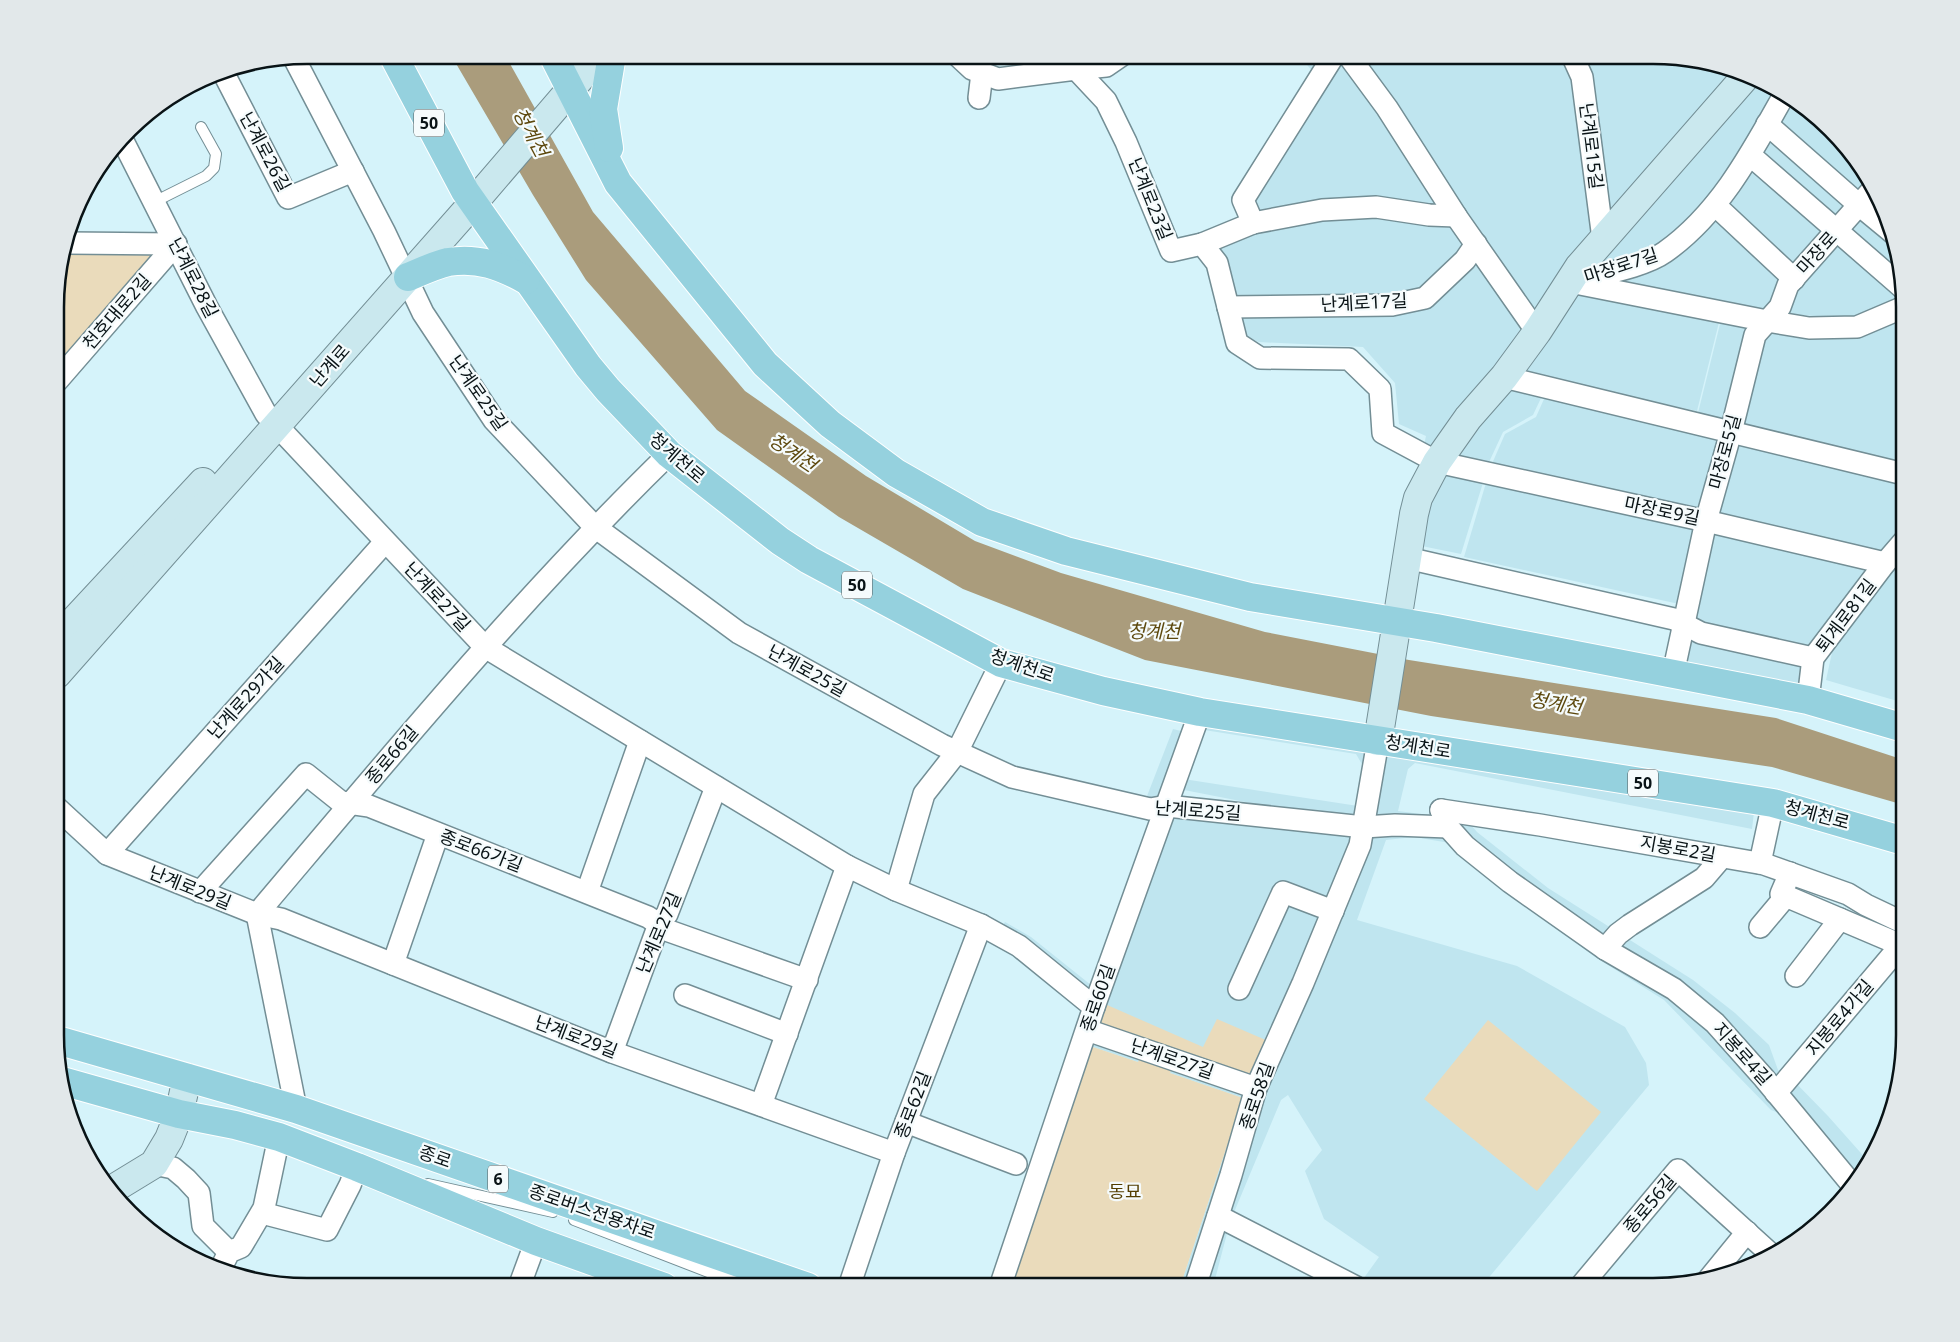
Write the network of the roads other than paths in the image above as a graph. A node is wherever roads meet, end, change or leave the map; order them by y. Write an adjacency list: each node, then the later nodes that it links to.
1 (297, 64): 21 (street)
2 (398, 64): 23 (main road, 청계천로 / 50)
3 (967, 64): 12 (street)
4 (1069, 64): 12 (street)
5 (1080, 64): 35 (street, 난계로23길)
6 (1092, 64): 7 (street)
7 (1109, 64)
8 (1328, 64): 29 (street)
9 (1355, 64): 28 (street)
10 (1576, 64): 32 (street, 난계로15길)
11 (577, 70): 22 (main road); 22 (main road); 23 (main road, 난계로)
12 (982, 73): 15 (street)
13 (226, 78): 21 (street, 난계로26길)
14 (1742, 81): 32 (main road)
15 (979, 98)
16 (1781, 100): 17 (street, 마장로7길)
17 (1767, 124): 20 (street, 마장로7길); 27 (street)
18 (201, 127): 25 (lane)
19 (125, 145): 25 (street, 난계로28길)
20 (1750, 155): 26 (street, 마장로7길); 31 (street)
21 (353, 171): 37 (street)
22 (614, 174): 60 (main road)
23 (474, 191): 37 (main road, 난계로); 40 (main road, 청계천로 / 50)
24 (1869, 194): 27 (street, 마장로)
25 (154, 202): 34 (street, 난계로28길)
26 (1715, 205): 38 (street); 41 (street, 마장로7길)
27 (1859, 205): 30 (street); 31 (street, 마장로)
28 (1456, 216): 29 (street); 36 (street)
29 (1253, 223): 35 (street)
30 (1881, 223)
31 (1837, 230): 38 (street, 마장로); 39 (street)
32 (1603, 239): 41 (main road)
33 (72, 243): 34 (street)
34 (176, 244): 46 (street, 천호대로2길); 48 (street, 난계로28길)
35 (1202, 244): 42 (street)
36 (1476, 244): 42 (street, 난계로17길); 45 (street)
37 (404, 270): 40 (main road); 48 (main road, 난계로); 54 (street, 난계로25길)
38 (1794, 279): 44 (street, 마장로)
39 (1895, 281)
40 (529, 282): 50 (main road, 청계천로 / 50)
41 (1570, 282): 44 (street); 45 (main road)
42 (1228, 307): 51 (street)
43 (1896, 310): 44 (street)
44 (1766, 321): 49 (street, 마장로5길)
45 (1537, 332): 47 (main road)
46 (64, 373)
47 (1504, 377): 49 (street); 51 (main road)
48 (271, 420): 55 (street, 난계로27길); 61 (main road, 난계로); 65 (main road, 난계로)
49 (1731, 432): 52 (street); 53 (street, 마장로5길)
50 (668, 454): 54 (street, 종로66길); 64 (main road, 청계천로 / 50)
51 (1437, 462): 53 (street, 마장로9길); 57 (main road)
52 (1896, 472)
53 (1706, 521): 58 (street, 마장로9길); 59 (street, 마장로5길)
54 (595, 527): 62 (street, 종로66길); 72 (street, 난계로25길)
55 (385, 542): 62 (street, 난계로27길); 82 (street, 난계로29가길)
56 (1896, 551): 58 (street, 퇴계로81길)
57 (1407, 558): 59 (street); 60 (main road)
58 (1885, 564): 63 (street, 퇴계로81길)
59 (1684, 625): 63 (street); 66 (street, 마장로5길)
60 (1395, 628): 66 (main road); 70 (main road)
61 (64, 632)
62 (485, 647): 71 (street, 난계로27길); 74 (street, 종로66길)
63 (1814, 658): 67 (street, 퇴계로81길)
64 (1000, 663): 68 (main road, 청계천로 / 50); 72 (street)
65 (64, 666)
66 (1674, 674): 67 (main road)
67 (1808, 700): 69 (main road)
68 (1200, 712): 70 (main road, 청계천로 / 50); 76 (street, 종로60길)
69 (1896, 726)
70 (1379, 732): 75 (main road, 청계천로 / 50); 79 (street, 종로58길)
71 (640, 741): 73 (street, 난계로27길); 89 (street)
72 (957, 752): 76 (street, 난계로25길); 87 (street)
73 (716, 787): 85 (street, 난계로27길); 95 (street, 난계로27길)
74 (351, 803): 80 (street, 종로66가길); 88 (street, 종로66가길); 92 (street, 종로66길)
75 (1773, 803): 81 (main road, 청계천로 / 50); 84 (street)
76 (1166, 806): 79 (street, 난계로25길); 106 (street, 종로60길)
77 (64, 814): 82 (street, 난계로29길)
78 (1445, 818): 79 (street); 83 (street, 지봉로2길); 99 (street, 지봉로4길)
79 (1364, 827): 91 (street, 종로58길)
80 (438, 834): 89 (street, 종로66가길); 101 (street)
81 (1896, 839)
82 (107, 854): 88 (street, 난계로29길)
83 (1722, 856): 84 (street, 지봉로2길); 99 (street)
84 (1760, 863): 86 (street, 지봉로2길)
85 (847, 866): 87 (street, 난계로27길); 103 (street)
86 (1790, 873): 90 (street); 94 (street, 지봉로2길)
87 (896, 890): 96 (street, 난계로27길)
88 (200, 892): 92 (street, 난계로29길)
89 (587, 892): 95 (street, 종로66가길)
90 (1786, 896): 93 (street, 지봉로4가길); 97 (street)
91 (1332, 911): 104 (street); 113 (street, 종로58길)
92 (257, 914): 101 (street, 난계로29길); 116 (street)
93 (1840, 919): 98 (street, 지봉로4가길); 102 (street)
94 (1896, 919)
95 (659, 924): 103 (street, 종로66가길); 110 (street, 난계로27길)
96 (981, 925): 106 (street, 난계로27길); 118 (street, 종로62길)
97 (1760, 927)
98 (1896, 943)
99 (1605, 949): 114 (street, 지봉로4길)
100 (1896, 951): 114 (street, 지봉로4가길)
101 (393, 964): 110 (street, 난계로29길)
102 (1796, 976)
103 (807, 980): 108 (street)
104 (1238, 988)
105 (685, 995): 108 (street)
106 (1094, 1007): 107 (street, 종로60길)
107 (1086, 1030): 113 (street, 난계로27길); 138 (street, 종로60길)
108 (787, 1034): 115 (street)
109 (64, 1042): 111 (main road, 종로 / 6)
110 (612, 1052): 115 (street, 난계로29길)
111 (187, 1078): 116 (main road, 종로 / 6); 117 (main road)
112 (68, 1084): 117 (main road)
113 (1256, 1088): 127 (street, 종로58길)
114 (1776, 1093): 124 (street, 지봉로4길)
115 (761, 1105): 120 (street, 난계로29길)
116 (296, 1110): 133 (main road, 종로 / 6)
117 (179, 1114): 119 (main road); 121 (main road)
118 (906, 1122): 120 (street, 종로62길); 122 (street)
119 (280, 1137): 123 (main road); 126 (street)
120 (894, 1153): 137 (street, 종로62길)
121 (154, 1164): 125 (main road); 131 (street)
122 (1016, 1164)
123 (360, 1168): 126 (street); 129 (main road); 133 (lane, 종로버스전용차로)
124 (1848, 1180)
125 (117, 1187)
126 (262, 1213): 131 (street)
127 (1218, 1216): 139 (street, 종로58길); 140 (street)
128 (1747, 1232): 130 (street, 종로56길); 132 (street); 141 (street, 종로56길)
129 (536, 1241): 134 (street); 135 (main road)
130 (1767, 1250)
131 (225, 1261)
132 (1716, 1270)
133 (744, 1275): 136 (main road, 종로 / 6)
134 (522, 1278)
135 (639, 1278)
136 (760, 1278)
137 (852, 1278)
138 (1003, 1278)
139 (1198, 1278)
140 (1339, 1278)
141 (1588, 1278)

